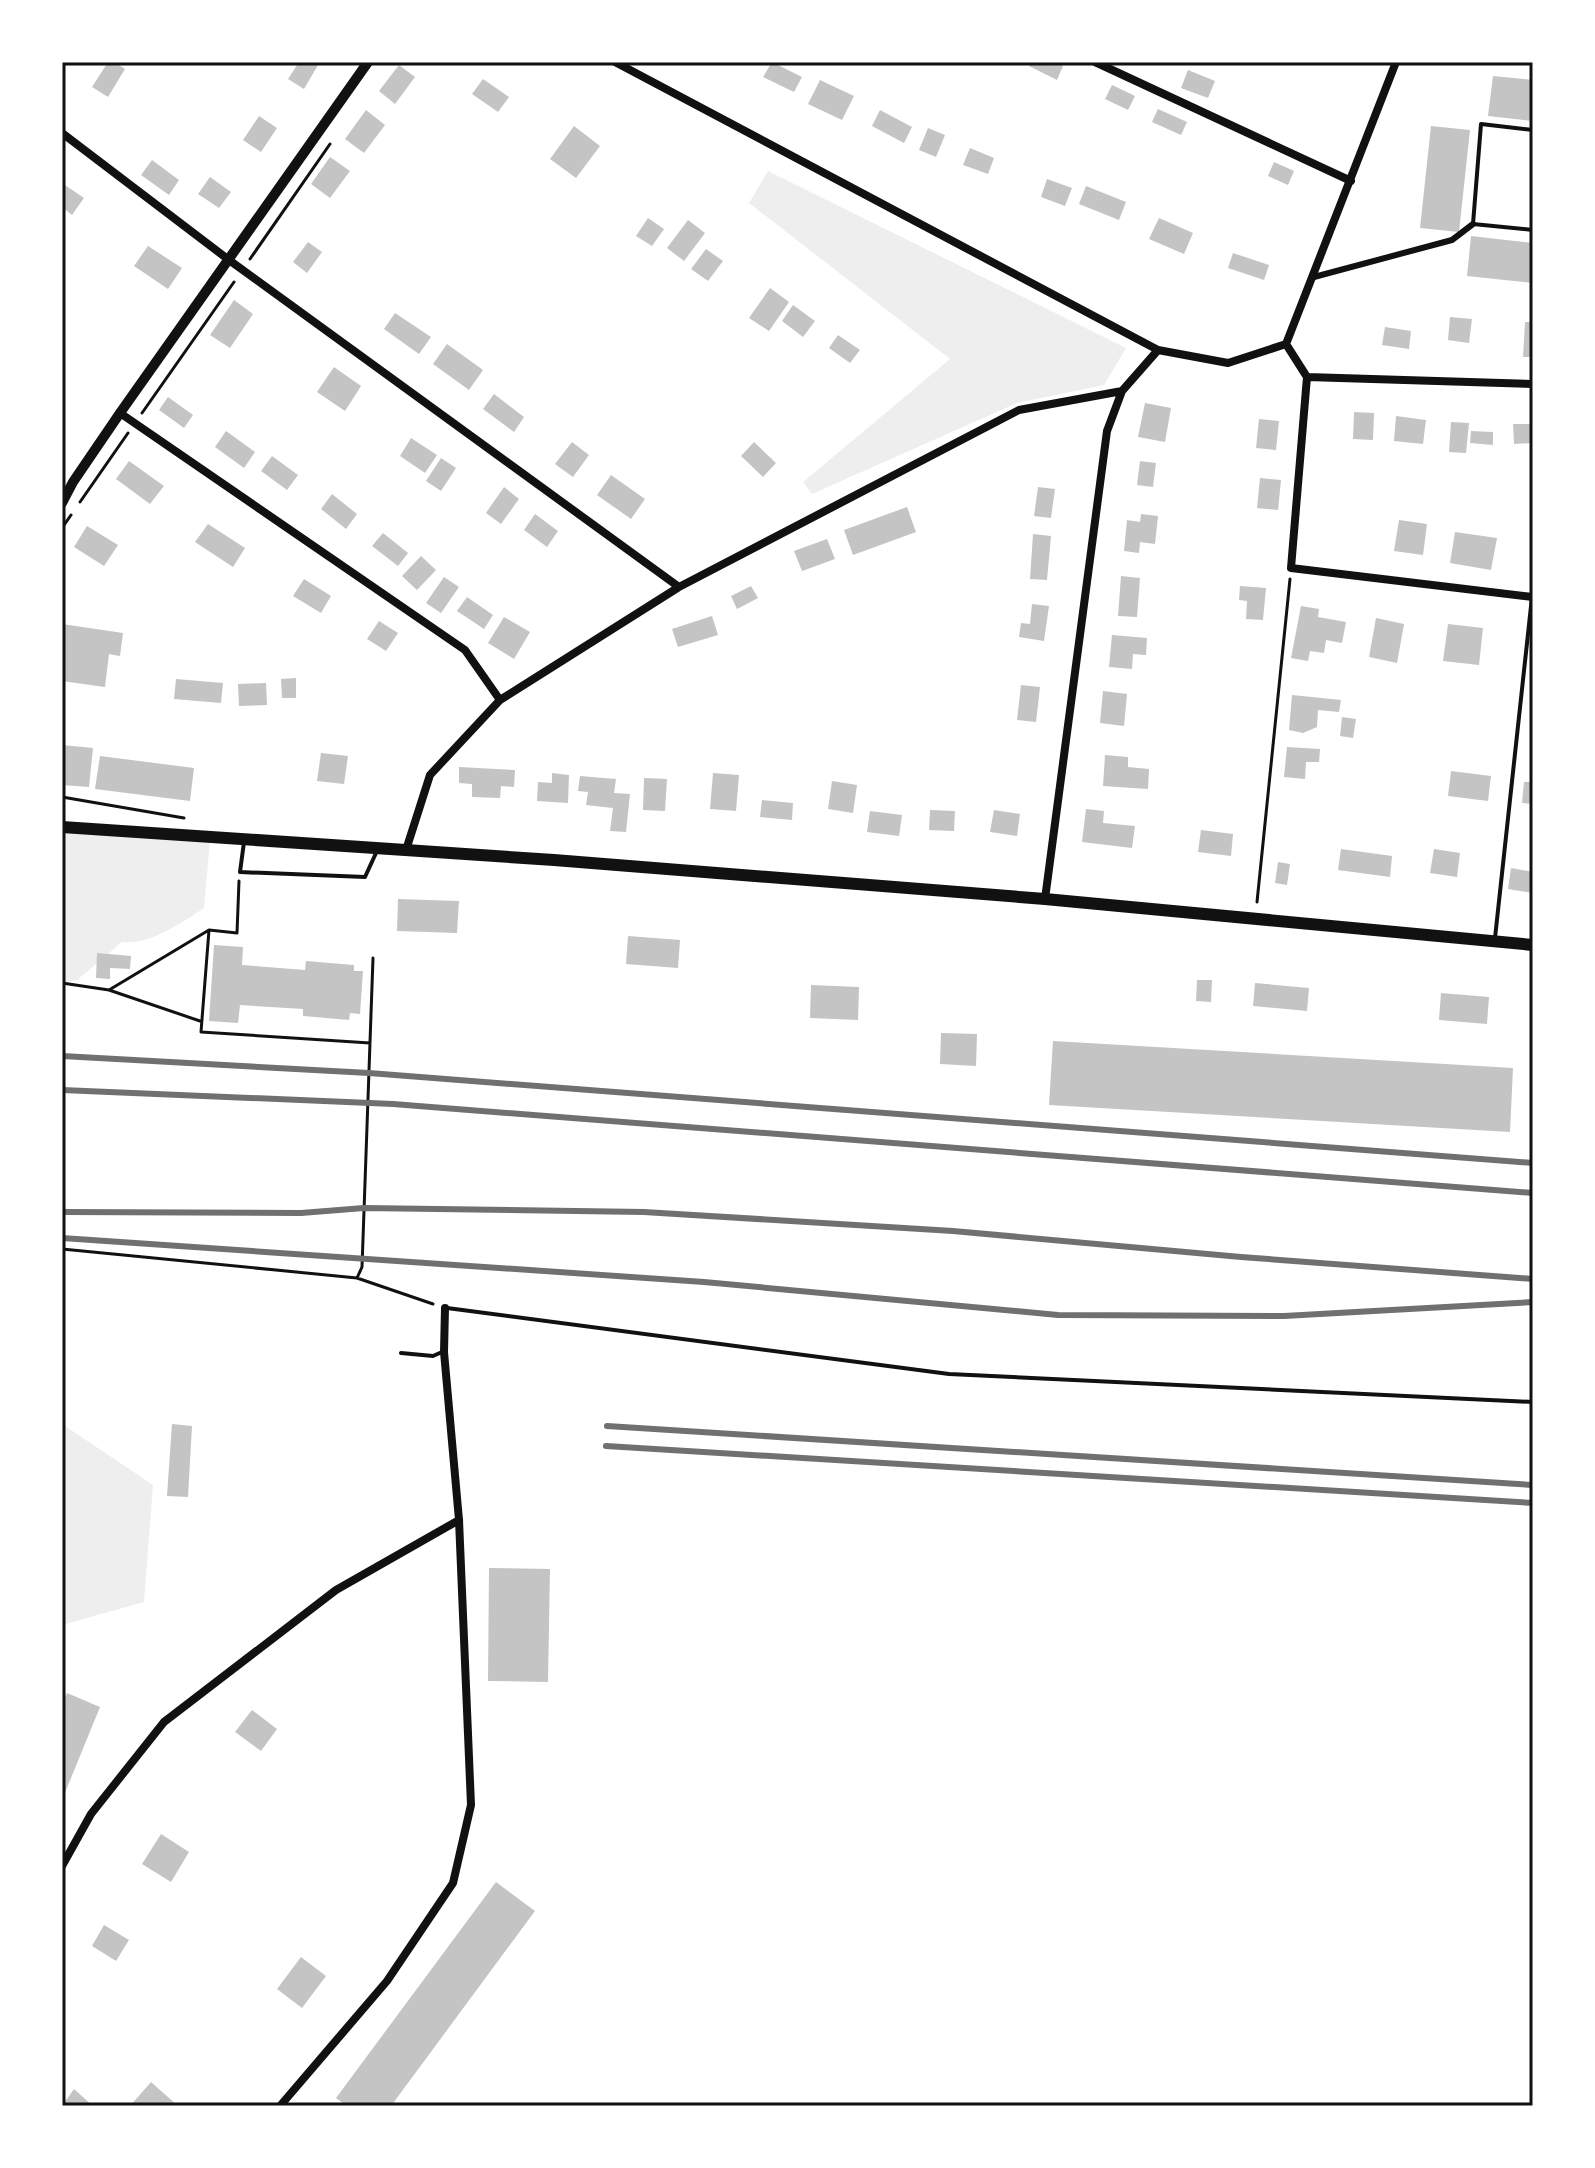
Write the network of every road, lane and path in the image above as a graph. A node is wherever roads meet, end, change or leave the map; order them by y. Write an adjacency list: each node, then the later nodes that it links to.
1 (368, 62): 11 (street)
2 (615, 62): 15 (street)
3 (1095, 62): 8 (street)
4 (1396, 62): 8 (street)
5 (1533, 130): 9 (lane)
6 (62, 133): 11 (street)
7 (333, 140): 12 (path)
8 (1351, 181): 13 (street)
9 (1473, 224): 10 (lane); 13 (street)
10 (1533, 230)
11 (229, 260): 12 (street); 19 (street)
12 (242, 270): 20 (path); 26 (street)
13 (1314, 277): 14 (street)
14 (1286, 344): 15 (street); 16 (street)
15 (1158, 350): 18 (street)
16 (1307, 377): 17 (street); 25 (street)
17 (1533, 384)
18 (1122, 391): 26 (street); 34 (street)
19 (120, 413): 20 (street); 22 (street)
20 (135, 424): 21 (path); 28 (street)
21 (80, 502)
22 (62, 503)
23 (71, 515): 24 (path)
24 (62, 528)
25 (1291, 568): 27 (street); 35 (path)
26 (679, 587): 28 (street)
27 (1532, 597): 37 (lane)
28 (500, 700): 32 (street)
29 (62, 827): 30 (main road)
30 (244, 839): 31 (main road); 33 (lane)
31 (378, 848): 32 (main road); 33 (lane)
32 (406, 850): 34 (main road)
33 (240, 872): 36 (path)
34 (1045, 899): 35 (main road)
35 (1256, 917): 37 (main road)
36 (209, 930): 41 (path); 42 (path)
37 (1495, 940): 38 (main road)
38 (1533, 945)
39 (373, 958): 43 (path)
40 (62, 983): 41 (path)
41 (109, 990): 42 (path)
42 (201, 1021): 43 (path)
43 (370, 1043): 45 (path)
44 (62, 1249): 45 (path)
45 (357, 1278): 46 (path)
46 (445, 1308): 47 (street); 49 (lane)
47 (444, 1352): 48 (lane); 50 (street)
48 (401, 1353)
49 (1533, 1402)
50 (459, 1520): 51 (street); 52 (street)
51 (62, 1866)
52 (280, 2106)

